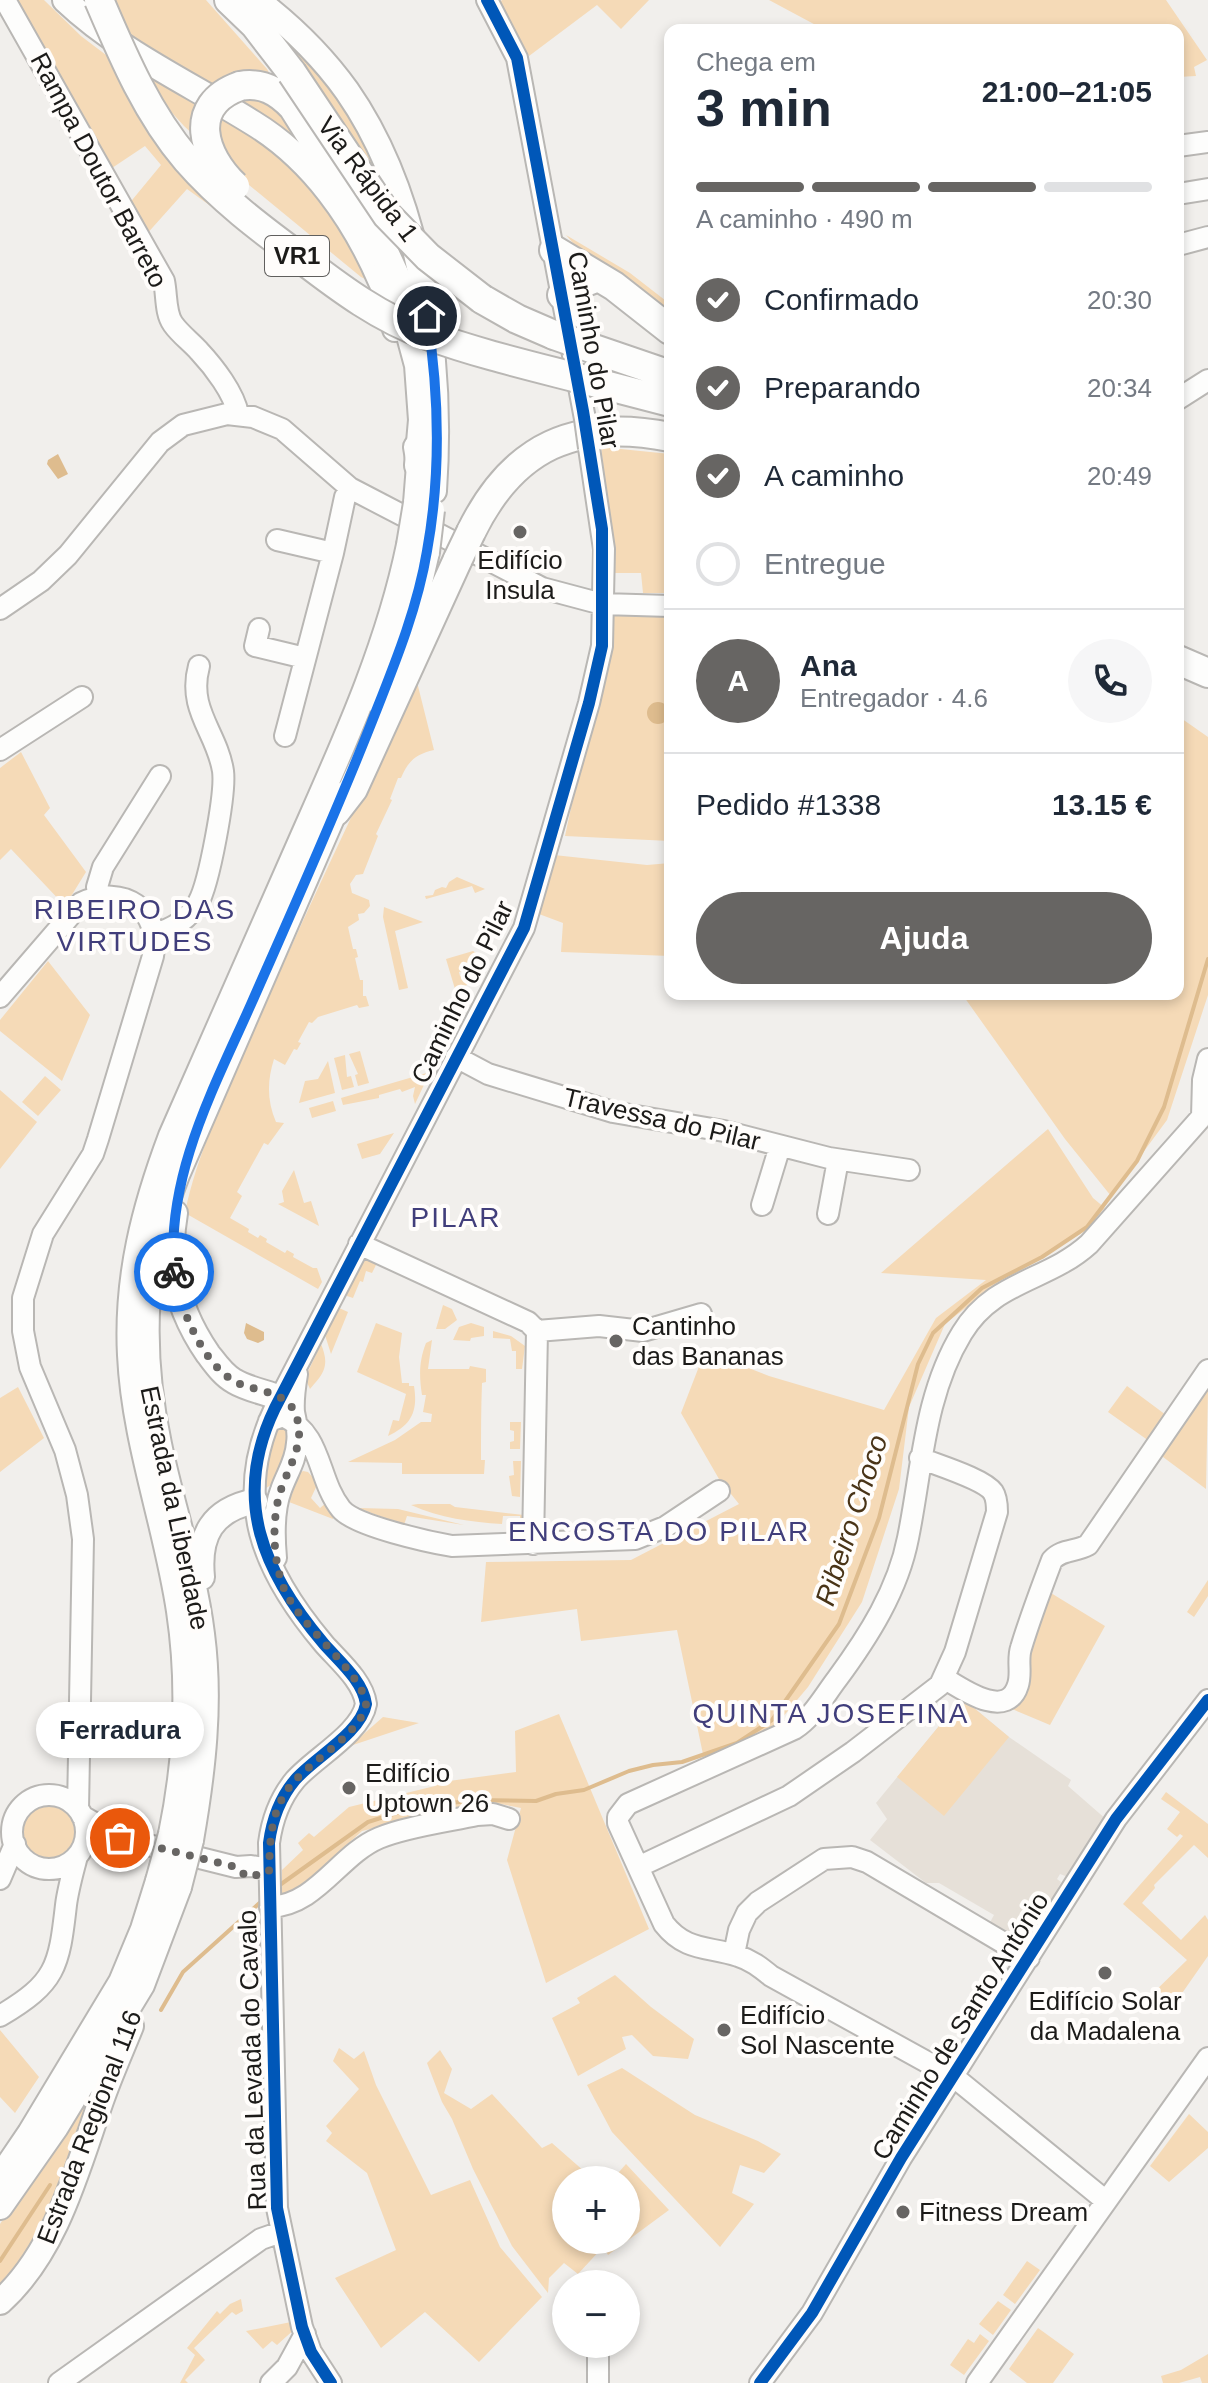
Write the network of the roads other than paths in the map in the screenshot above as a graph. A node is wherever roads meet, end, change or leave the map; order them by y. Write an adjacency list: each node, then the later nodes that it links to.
1 (5, 0): 23 (street, Rampa Doutor Barreto)
2 (65, 0): 25 (main road, Estrada da Liberdade)
3 (99, 0): 17 (highway, Via Rápida 1 / VR1, bridge)
4 (229, 0): 17 (highway, Via Rápida 1 / VR1, bridge)
5 (257, 0): 27 (main road, Estrada da Liberdade)
6 (487, 0): 13 (street, Caminho do Pilar)
7 (1208, 142): 8 (street)
8 (1184, 145)
9 (1208, 189): 10 (street)
10 (1184, 193)
11 (1208, 237): 12 (street)
12 (1184, 243)
13 (554, 250): 14 (highway); 15 (street, Caminho do Pilar)
14 (598, 277): 15 (highway); 16 (highway)
15 (562, 295): 31 (street, Caminho do Pilar, bridge)
16 (664, 325)
17 (594, 366): 18 (highway, Via Rápida 1 / VR1); 20 (highway); 22 (highway, Via Rápida 1 / VR1); 25 (highway, bridge)
18 (664, 374)
19 (1208, 380): 21 (street)
20 (664, 386)
21 (1184, 395)
22 (664, 399)
23 (228, 415): 26 (street); 33 (street)
24 (664, 436): 45 (highway, bridge)
25 (419, 465): 27 (main road, Estrada da Liberdade)
26 (350, 488): 30 (street); 31 (street)
27 (424, 506): 29 (main road, Estrada da Liberdade, bridge)
28 (277, 540): 30 (street)
29 (418, 548): 45 (main road, Estrada da Liberdade); 79 (main road, Estrada da Liberdade)
30 (333, 553): 35 (street)
31 (602, 604): 32 (street); 49 (street, Caminho do Pilar)
32 (664, 606)
33 (0, 609)
34 (259, 629): 35 (street)
35 (305, 658): 42 (street)
36 (1184, 663): 38 (highway)
37 (199, 666): 47 (street)
38 (1208, 673)
39 (1184, 681): 40 (highway)
40 (1208, 692)
41 (82, 697): 43 (street)
42 (285, 736)
43 (0, 750)
44 (160, 776): 46 (street)
45 (336, 811): 52 (main road, Estrada da Liberdade)
46 (98, 896): 47 (street); 48 (street)
47 (154, 934): 75 (street)
48 (0, 997)
49 (456, 1057): 53 (street, Travessa do Pilar); 58 (street, Caminho do Pilar)
50 (1208, 1059): 51 (street)
51 (1205, 1113): 64 (street)
52 (191, 1140): 62 (main road); 72 (main road, Estrada da Liberdade)
53 (780, 1146): 54 (street, Travessa do Pilar); 56 (street, Travessa do Pilar)
54 (838, 1160): 55 (street, Travessa do Pilar); 57 (street)
55 (909, 1170)
56 (762, 1205)
57 (828, 1214)
58 (359, 1244): 60 (street); 62 (street, Caminho do Pilar)
59 (701, 1314): 60 (street)
60 (537, 1331): 70 (street)
61 (1208, 1373): 73 (street)
62 (291, 1412): 63 (street, Caminho do Pilar); 63 (street); 65 (street, Caminho do Pilar); 66 (street)
63 (269, 1421): 69 (street, Caminho do Pilar)
64 (920, 1458): 73 (street); 85 (street)
65 (294, 1462): 66 (street); 67 (street, Caminho do Pilar)
66 (325, 1474): 70 (street)
67 (281, 1490): 69 (street); 71 (street, Caminho do Pilar)
68 (719, 1491): 70 (street)
69 (255, 1501): 71 (street, Caminho do Pilar); 72 (main road)
70 (533, 1544)
71 (283, 1587): 81 (street, Caminho do Pilar)
72 (202, 1635): 79 (main road, Estrada da Liberdade)
73 (944, 1678): 85 (street)
74 (1208, 1700): 93 (street, Caminho de Santo António)
75 (80, 1755): 76 (street); 77 (street)
76 (45, 1795): 77 (street); 82 (street)
77 (80, 1812): 80 (street); 83 (street)
78 (509, 1819): 91 (street)
79 (181, 1837): 89 (main road, Estrada da Liberdade, bridge)
80 (120, 1838): 83 (street); 87 (street)
81 (269, 1843): 86 (street, Caminho do Pilar); 87 (street)
82 (15, 1844): 84 (street); 88 (street)
83 (80, 1850): 84 (street); 90 (street)
84 (40, 1866): 88 (street); 90 (street)
85 (638, 1867): 92 (street)
86 (269, 1871): 87 (street); 91 (street, Rua da Levada do Cavalo)
87 (241, 1872): 91 (street)
88 (0, 1880)
89 (168, 1884): 94 (main road, Estrada da Liberdade); 98 (main road, Estrada da Liberdade)
90 (67, 1902): 95 (street)
91 (269, 1902): 103 (street, Rua da Levada do Cavalo)
92 (734, 1954): 93 (street); 97 (street)
93 (1029, 1958): 97 (street, Caminho de Santo António)
94 (142, 1985): 102 (main road, Estrada da Liberdade); 104 (main road, Estrada Regional 116)
95 (0, 2016)
96 (1208, 2058): 101 (street)
97 (954, 2077): 101 (street); 113 (street, Caminho de Santo António)
98 (52, 2094): 99 (main road, Estrada da Liberdade); 100 (main road, Estrada da Liberdade)
99 (0, 2154)
100 (0, 2177)
101 (1106, 2201): 114 (street)
102 (0, 2207)
103 (281, 2232): 105 (street, Rua da Levada do Cavalo); 109 (street)
104 (0, 2302)
105 (305, 2334): 107 (street, Rua da Levada do Cavalo); 108 (street)
106 (598, 2358): 112 (street)
107 (319, 2366): 108 (street); 111 (street, Rua da Levada do Cavalo)
108 (287, 2367): 110 (street)
109 (59, 2383)
110 (271, 2383)
111 (331, 2383)
112 (598, 2383)
113 (760, 2383)
114 (977, 2383)

